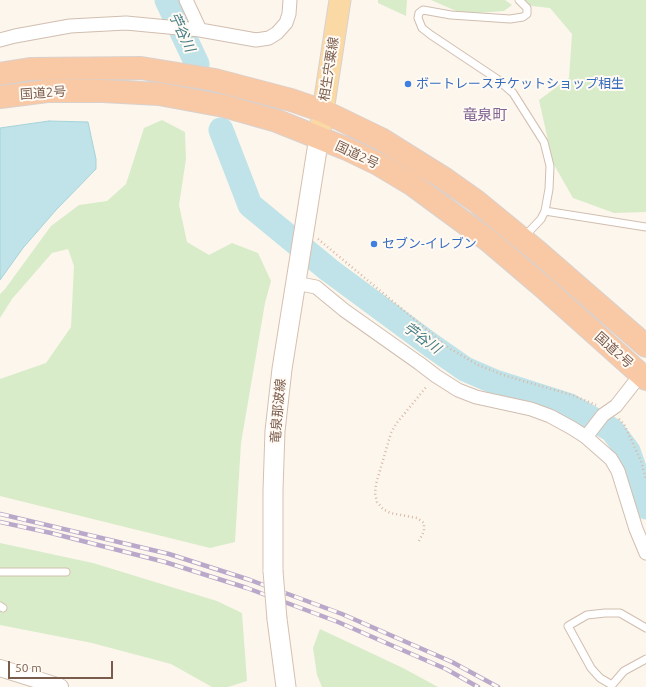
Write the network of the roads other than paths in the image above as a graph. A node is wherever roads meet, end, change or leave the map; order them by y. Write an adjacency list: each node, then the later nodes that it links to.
1 (186, 0): 5 (street)
2 (290, 0): 5 (street)
3 (340, 0): 11 (main road, 相生宍粟線)
4 (520, 0): 13 (lane)
5 (200, 30): 6 (street)
6 (0, 40)
7 (0, 66): 8 (highway)
8 (141, 68): 9 (highway, 国道2号); 11 (highway, 国道2号)
9 (0, 74)
10 (0, 97): 12 (highway, 国道2号)
11 (323, 111): 12 (main road, 相生宍粟線); 15 (highway, 国道2号)
12 (318, 137): 16 (main road, 竜泉那波線); 18 (highway, 国道2号)
13 (545, 211): 14 (lane); 15 (lane)
14 (646, 227)
15 (522, 239): 17 (highway, 国道2号)
16 (295, 283): 19 (street); 27 (main road, 竜泉那波線, bridge)
17 (646, 346)
18 (643, 376): 19 (street)
19 (588, 435): 20 (street)
20 (646, 553)
21 (0, 572): 22 (lane)
22 (66, 572)
23 (646, 628): 24 (lane)
24 (646, 659)
25 (0, 668): 26 (street)
26 (60, 687)
27 (286, 687)

